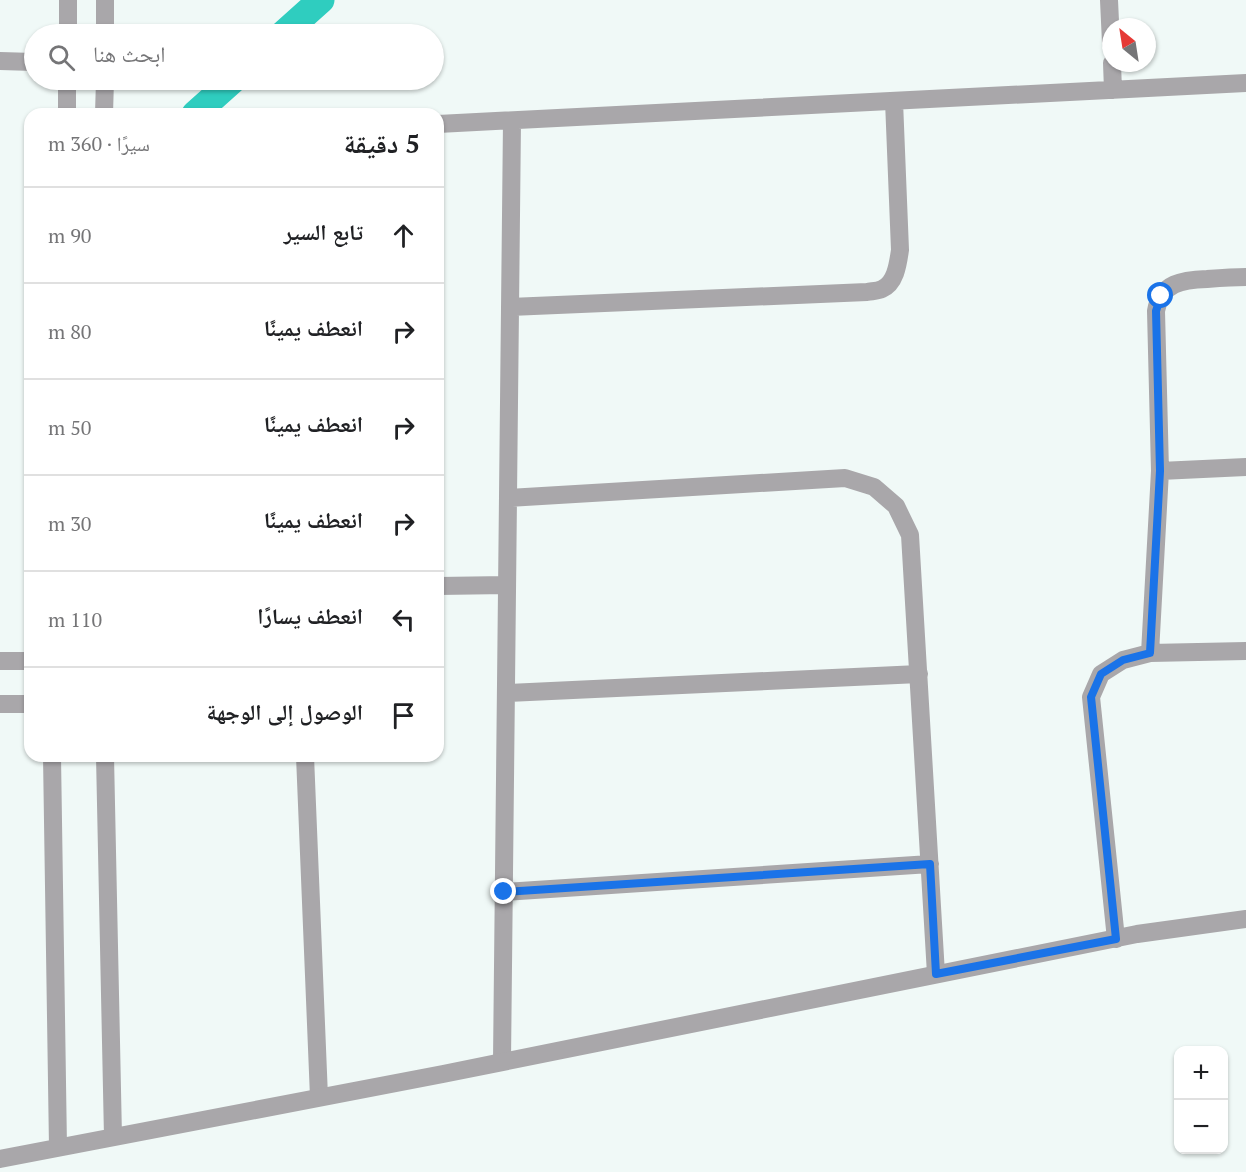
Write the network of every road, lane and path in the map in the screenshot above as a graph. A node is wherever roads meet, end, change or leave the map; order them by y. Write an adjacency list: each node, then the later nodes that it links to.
1 (68, 0): 5 (street)
2 (105, 0): 6 (street)
3 (1109, 0): 4 (street)
4 (1110, 18)
5 (68, 24)
6 (105, 24)
7 (0, 61): 8 (street)
8 (24, 62)
9 (1112, 72): 13 (street)
10 (1246, 83): 13 (street)
11 (67, 90): 15 (street)
12 (105, 90): 16 (street)
13 (1113, 90): 14 (street)
14 (894, 101): 17 (street); 20 (street)
15 (66, 108)
16 (104, 108)
17 (512, 121): 18 (street); 20 (street)
18 (444, 124)
19 (1246, 277): 22 (street)
20 (510, 307): 23 (street)
21 (1246, 467): 22 (street)
22 (1160, 471): 27 (street)
23 (508, 498): 24 (street); 30 (street)
24 (507, 585): 25 (street); 31 (street)
25 (444, 586)
26 (1246, 651): 27 (street)
27 (1150, 653): 40 (street)
28 (0, 661): 29 (street)
29 (24, 661)
30 (919, 674): 31 (street); 37 (street)
31 (506, 693): 38 (street)
32 (0, 704): 33 (street)
33 (24, 704)
34 (52, 762): 45 (street)
35 (105, 762): 44 (street)
36 (305, 762): 43 (street)
37 (930, 864): 38 (street); 41 (street)
38 (504, 892): 42 (street)
39 (1246, 919): 40 (street)
40 (1116, 939): 41 (street)
41 (936, 974): 42 (street)
42 (502, 1061): 43 (street)
43 (318, 1097): 44 (street)
44 (113, 1137): 45 (street)
45 (58, 1148): 46 (street)
46 (0, 1159)

